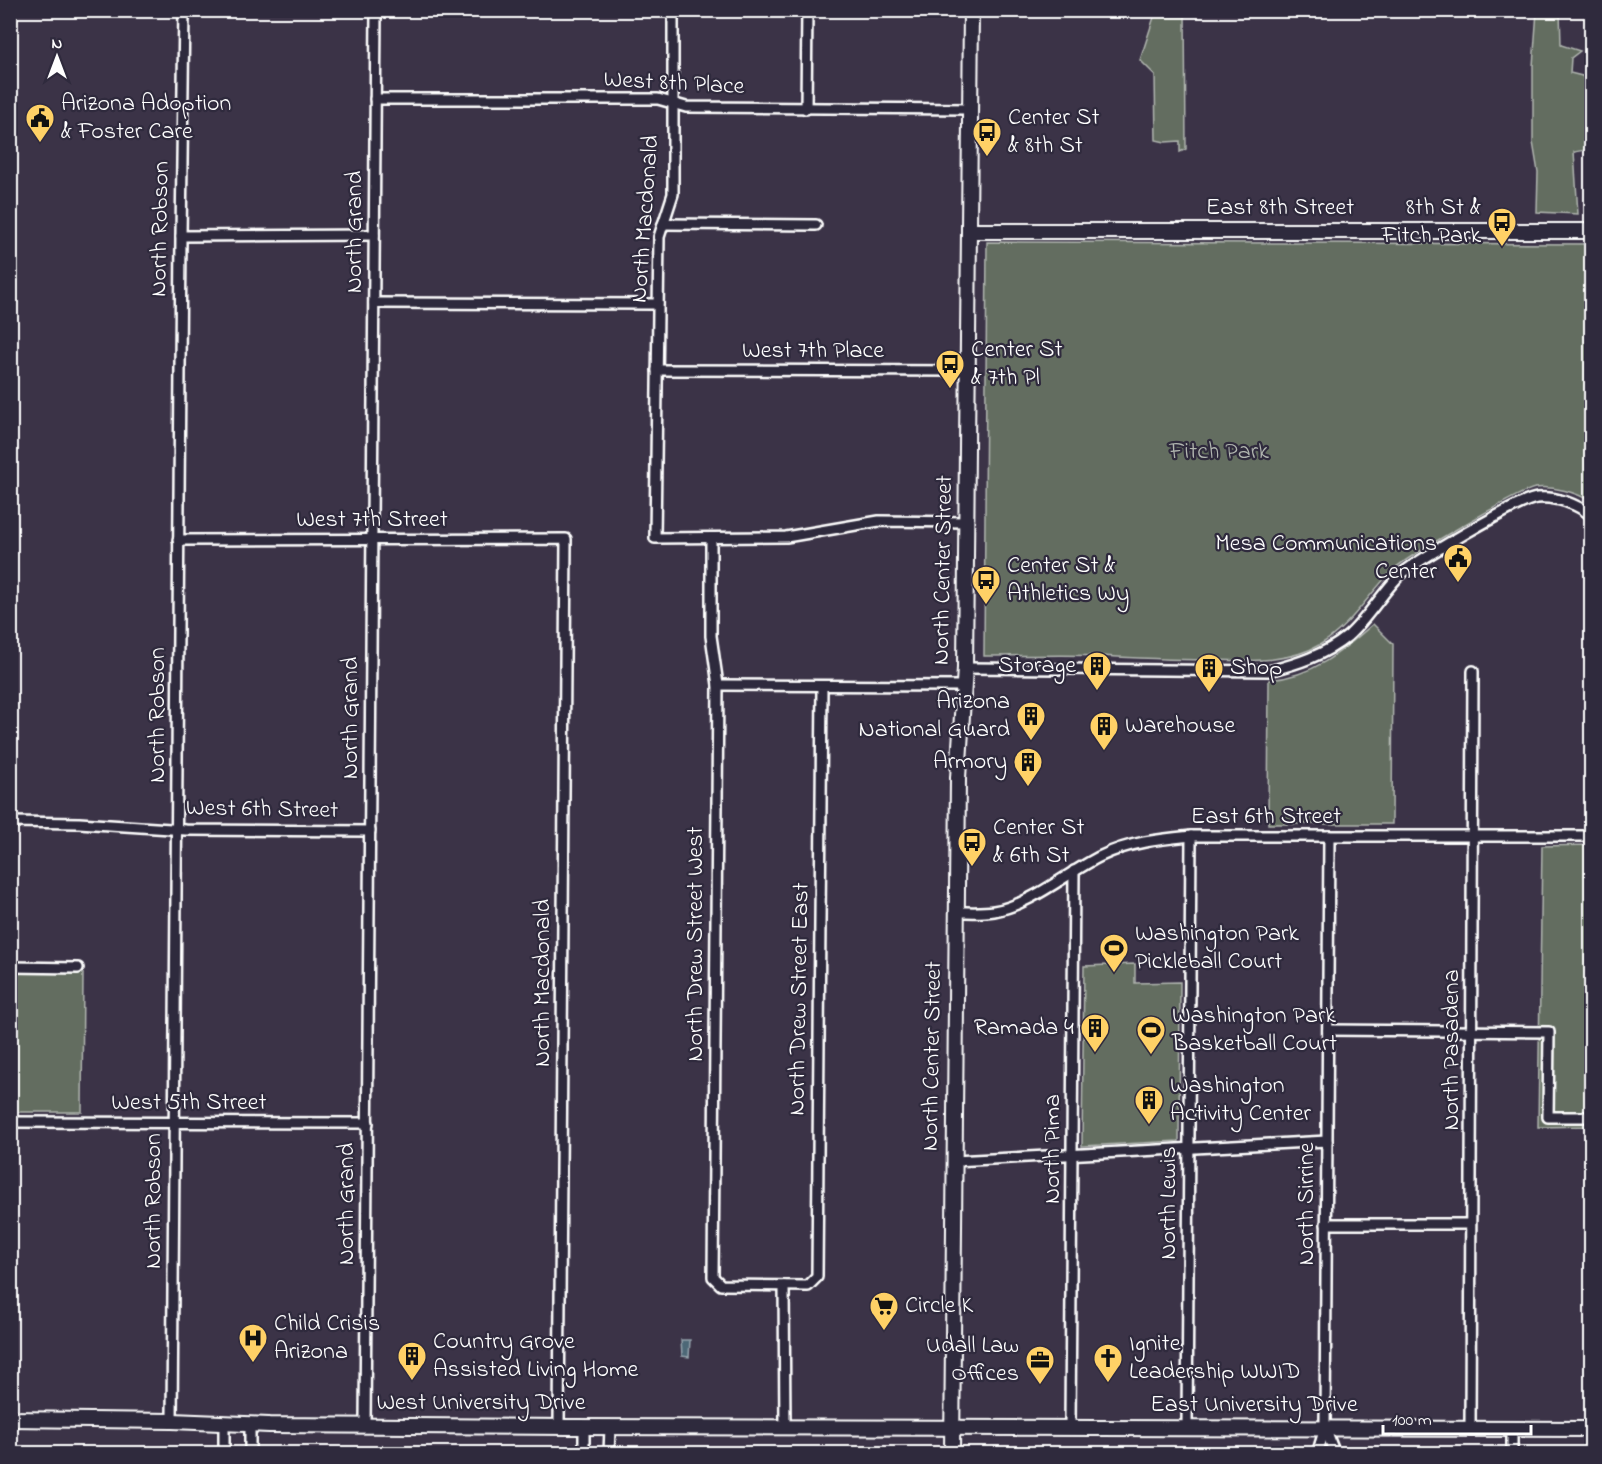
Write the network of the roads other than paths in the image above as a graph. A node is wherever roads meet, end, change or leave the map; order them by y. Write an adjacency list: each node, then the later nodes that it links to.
1 (184, 10): 15 (street, North Robson)
2 (376, 10): 6 (street, North Grand)
3 (673, 10): 7 (street, North Macdonald)
4 (807, 10): 8 (street)
5 (971, 10): 9 (street, North Center Street)
6 (375, 99): 7 (street, West 8th Place); 14 (street, North Grand)
7 (673, 103): 8 (street, West 8th Place); 10 (street, North Macdonald)
8 (806, 109): 9 (street, West 8th Place)
9 (970, 109): 12 (street, North Center Street)
10 (663, 224): 11 (street); 17 (street, North Macdonald)
11 (816, 225)
12 (969, 231): 13 (street, East 8th Street); 19 (street, North Center Street)
13 (1592, 231)
14 (374, 235): 15 (street); 16 (street, North Grand)
15 (181, 236): 25 (street, North Robson)
16 (374, 303): 17 (street); 23 (street, North Grand)
17 (658, 304): 18 (street, North Macdonald)
18 (657, 370): 19 (street, West 7th Place); 22 (street, North Macdonald)
19 (968, 371): 21 (street, North Center Street)
20 (1592, 516): 26 (street)
21 (967, 522): 22 (street); 26 (street, North Center Street)
22 (711, 538): 28 (street, North Drew Street West)
23 (372, 539): 24 (street, West 7th Street); 25 (street, West 7th Street); 33 (street, North Grand)
24 (566, 539): 60 (street, North Macdonald)
25 (178, 540): 32 (street, North Robson)
26 (965, 668): 30 (street, North Center Street)
27 (1473, 671): 36 (street, North Pasadena)
28 (718, 685): 29 (street); 54 (street, North Drew Street West)
29 (822, 686): 30 (street); 54 (street, North Drew Street East)
30 (964, 686): 39 (street, North Center Street)
31 (10, 822): 32 (street, West 6th Street)
32 (176, 829): 33 (street, West 6th Street); 46 (street, North Robson)
33 (370, 831): 47 (street, North Grand)
34 (1191, 836): 35 (street, East 6th Street); 38 (street, East 6th Street); 49 (street, North Lewis)
35 (1329, 836): 36 (street, East 6th Street); 42 (street, North Sirrine)
36 (1472, 836): 37 (street, East 6th Street); 43 (street, North Pasadena)
37 (1592, 836)
38 (1074, 871): 39 (street, East 6th Street); 50 (street, North Pima)
39 (957, 912): 51 (street, North Center Street)
40 (10, 967): 41 (street)
41 (78, 968)
42 (1328, 1030): 43 (street); 48 (street, North Sirrine)
43 (1471, 1031): 44 (street); 53 (street, North Pasadena)
44 (1592, 1117)
45 (10, 1122): 46 (street, West 5th Street)
46 (174, 1122): 47 (street, West 5th Street); 56 (street, North Robson)
47 (368, 1123): 59 (street, North Grand)
48 (1327, 1142): 49 (street); 52 (street, North Sirrine)
49 (1189, 1149): 50 (street); 66 (street, North Lewis)
50 (1072, 1155): 51 (street); 65 (street, North Pima)
51 (954, 1161): 64 (street, North Center Street)
52 (1326, 1224): 53 (street); 67 (street, North Sirrine)
53 (1470, 1224): 68 (street, North Pasadena)
54 (784, 1286): 61 (street)
55 (10, 1419): 56 (street, West University Drive)
56 (172, 1421): 57 (street, West University Drive)
57 (224, 1423): 58 (street, West University Drive); 71 (street)
58 (250, 1424): 59 (street, West University Drive); 72 (street)
59 (365, 1425): 60 (street, West University Drive)
60 (559, 1426): 62 (street, West University Drive)
61 (785, 1426): 63 (street, West University Drive); 64 (street, West University Drive)
62 (584, 1427): 63 (street, West University Drive); 73 (street)
63 (610, 1427): 74 (street)
64 (952, 1427): 65 (street, East University Drive); 75 (street, North Center Street)
65 (1070, 1427): 66 (street, East University Drive)
66 (1187, 1427): 67 (street, East University Drive)
67 (1325, 1428): 68 (street, East University Drive); 76 (street); 77 (street)
68 (1470, 1429): 69 (street, East University Drive)
69 (1512, 1429): 70 (street, East University Drive); 78 (street)
70 (1592, 1429)
71 (224, 1454)
72 (250, 1454)
73 (584, 1454)
74 (609, 1454)
75 (952, 1454)
76 (1317, 1454)
77 (1335, 1454)
78 (1512, 1454)

